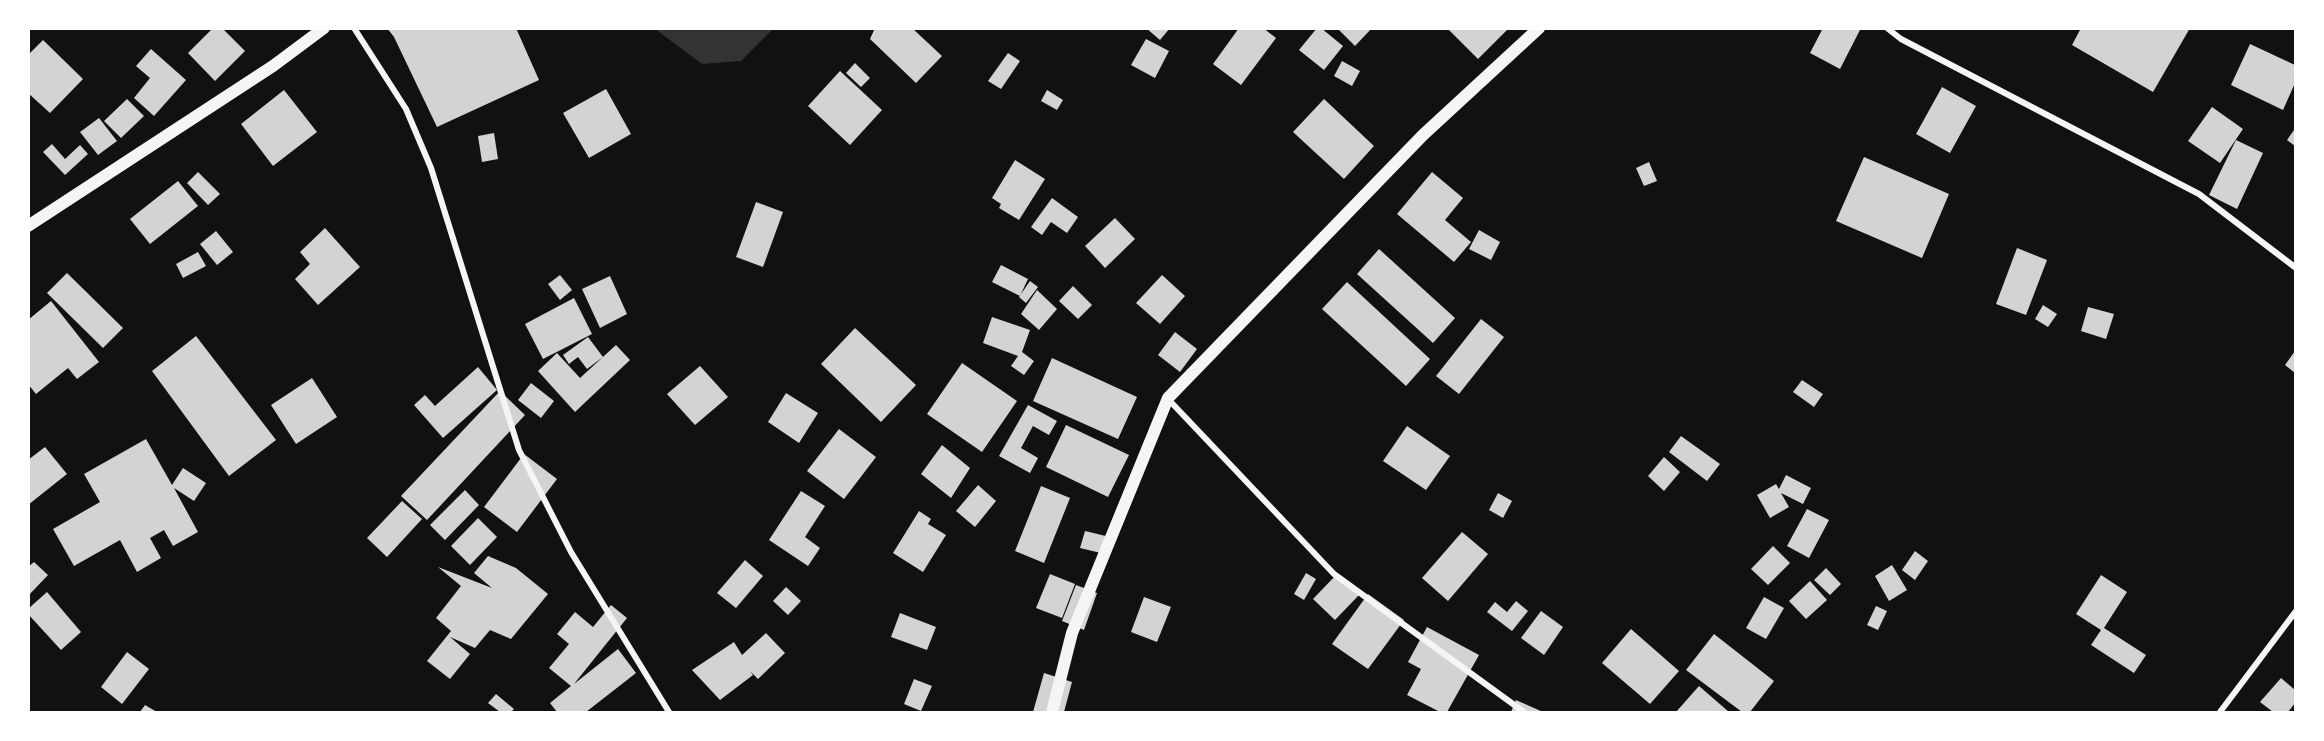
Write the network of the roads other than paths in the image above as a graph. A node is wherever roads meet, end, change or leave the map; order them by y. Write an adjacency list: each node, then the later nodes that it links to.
1 (324, 28): 5 (main road)
2 (354, 28): 9 (street)
3 (1539, 28): 7 (main road)
4 (1887, 28): 6 (street)
5 (28, 226)
6 (2295, 268)
7 (1168, 398): 10 (main road); 11 (street)
8 (2295, 611): 12 (street)
9 (669, 712)
10 (1052, 712)
11 (1524, 712)
12 (2220, 712)

